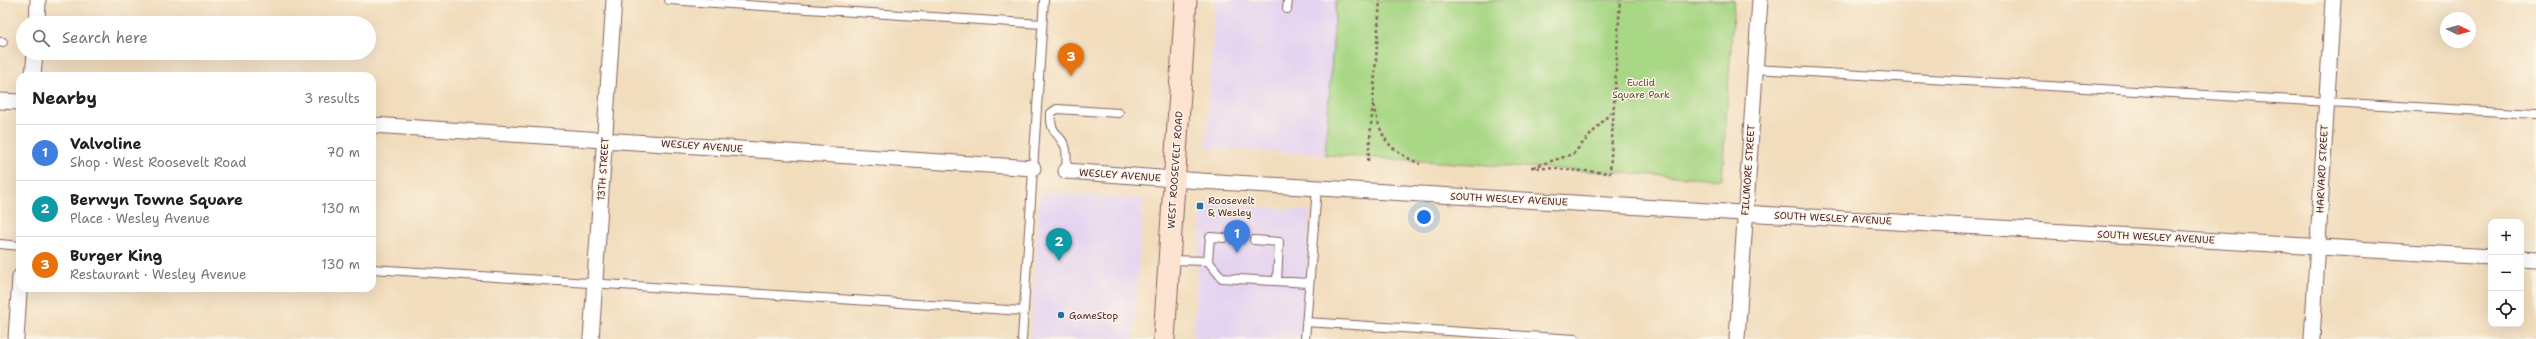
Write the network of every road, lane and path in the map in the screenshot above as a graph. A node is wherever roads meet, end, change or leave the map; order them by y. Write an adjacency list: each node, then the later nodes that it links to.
1 (38, 0): 12 (street)
2 (614, 0): 25 (street, 13TH STREET)
3 (669, 0): 13 (lane)
4 (1044, 0): 13 (lane)
5 (1186, 0): 30 (main road, WEST ROOSEVELT ROAD)
6 (1288, 0): 11 (lane)
7 (1380, 0): 20 (path)
8 (1620, 0): 21 (path)
9 (1760, 0): 15 (street, FILLMORE STREET)
10 (2333, 0): 18 (street, HARVARD STREET)
11 (1287, 9)
12 (37, 16)
13 (1042, 24): 28 (lane)
14 (34, 60): 16 (street)
15 (1755, 69): 18 (lane); 32 (street, FILLMORE STREET)
16 (33, 72)
17 (0, 100): 19 (street)
18 (2326, 101): 23 (lane); 37 (street, HARVARD STREET)
19 (16, 102)
20 (1373, 102): 26 (path); 27 (path)
21 (1613, 110): 21 (path)
22 (1119, 113): 29 (lane)
23 (2536, 114)
24 (376, 125): 25 (street, WESLEY AVENUE)
25 (604, 140): 28 (street, WESLEY AVENUE); 45 (street, 13TH STREET)
26 (1368, 161)
27 (1420, 164)
28 (1033, 168): 48 (lane)
29 (1066, 171): 30 (street, WESLEY AVENUE)
30 (1174, 179): 31 (street, SOUTH WESLEY AVENUE); 41 (main road, WEST ROOSEVELT ROAD)
31 (1317, 188): 32 (street, SOUTH WESLEY AVENUE); 46 (lane)
32 (1745, 212): 37 (street, SOUTH WESLEY AVENUE); 56 (street, FILLMORE STREET)
33 (1224, 238): 42 (lane)
34 (1254, 240): 44 (lane)
35 (0, 244): 36 (lane)
36 (16, 246)
37 (2317, 246): 38 (street, SOUTH WESLEY AVENUE); 57 (street, HARVARD STREET)
38 (2488, 257)
39 (2524, 258): 40 (street)
40 (2536, 259)
41 (1169, 260): 42 (lane); 53 (main road, WEST ROOSEVELT ROAD)
42 (1208, 261): 44 (lane)
43 (376, 269): 45 (lane)
44 (1277, 281): 46 (lane)
45 (595, 283): 48 (lane); 51 (street, 13TH STREET)
46 (1309, 283): 49 (lane)
47 (19, 292): 50 (street)
48 (1024, 311): 52 (lane)
49 (1306, 322): 54 (lane); 55 (lane)
50 (16, 339)
51 (591, 339)
52 (1022, 339)
53 (1164, 339)
54 (1305, 339)
55 (1575, 339)
56 (1737, 339)
57 (2312, 339)

